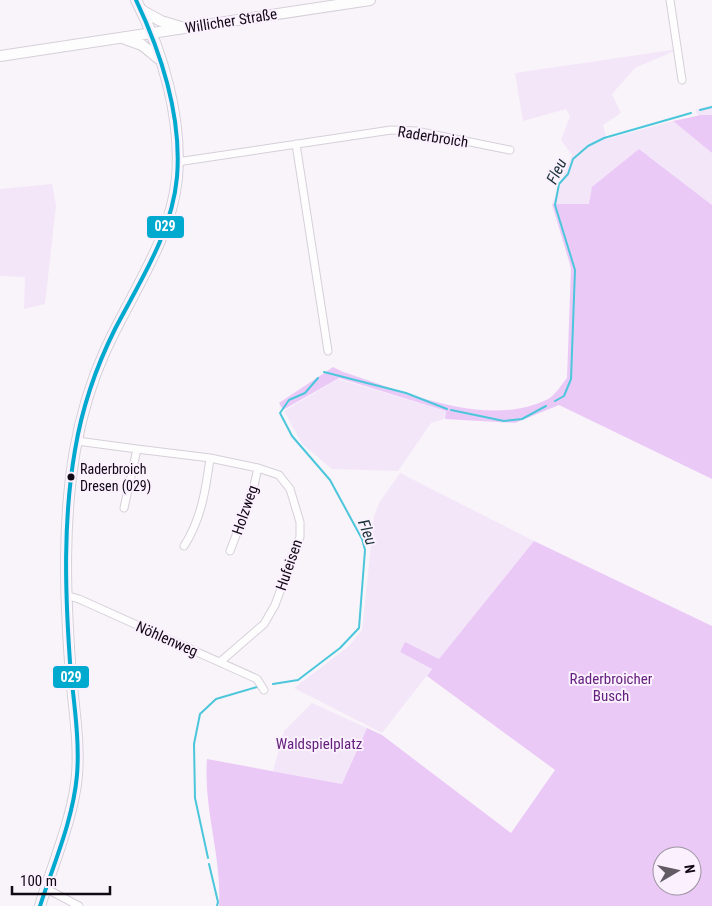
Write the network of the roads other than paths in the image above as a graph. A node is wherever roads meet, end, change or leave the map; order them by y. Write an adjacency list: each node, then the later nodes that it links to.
1 (136, 0): 4 (street)
2 (370, 0): 5 (street, Willicher Straße)
3 (670, 0): 10 (street)
4 (141, 10): 5 (street); 6 (street)
5 (186, 28): 6 (street, Willicher Straße)
6 (152, 34): 7 (street, Willicher Straße); 9 (street)
7 (122, 38): 8 (street, Willicher Straße); 9 (street)
8 (0, 56)
9 (160, 60): 13 (street)
10 (682, 80)
11 (296, 144): 12 (street, Raderbroich); 13 (street, Raderbroich); 14 (street)
12 (510, 150)
13 (177, 162): 15 (street)
14 (328, 351)
15 (77, 440): 16 (street, Hufeisen); 22 (street)
16 (137, 448): 17 (street, Hufeisen); 19 (street)
17 (210, 458): 18 (street, Hufeisen); 20 (street)
18 (258, 468): 21 (street, Holzweg); 23 (street, Hufeisen)
19 (124, 508)
20 (184, 546)
21 (230, 551)
22 (65, 595): 23 (street, Nöhlenweg); 25 (street)
23 (220, 662): 24 (street, Nöhlenweg)
24 (264, 690)
25 (45, 888): 26 (street); 27 (street)
26 (40, 906)
27 (79, 906)

